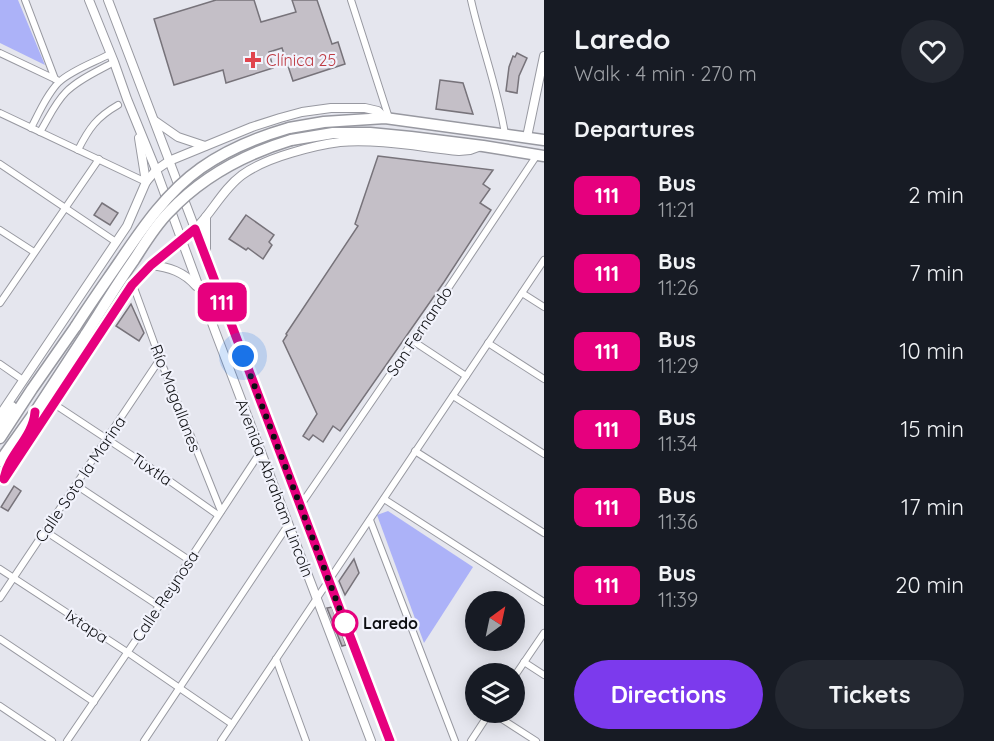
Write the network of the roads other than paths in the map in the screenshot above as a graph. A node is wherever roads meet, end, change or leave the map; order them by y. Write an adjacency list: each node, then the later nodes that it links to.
1 (26, 0): 10 (street)
2 (89, 0): 8 (main road, Avenida Abraham Lincoln)
3 (108, 0): 17 (main road)
4 (351, 0): 16 (street)
5 (471, 0): 22 (street)
6 (0, 53): 10 (street)
7 (544, 56): 23 (street)
8 (112, 58): 9 (street); 11 (street); 19 (main road, Avenida Abraham Lincoln)
9 (78, 70): 10 (street); 11 (street)
10 (57, 80): 12 (street)
11 (82, 80): 13 (street)
12 (48, 98): 13 (street); 18 (street)
13 (57, 104): 20 (street)
14 (118, 105): 27 (street)
15 (0, 113): 18 (street)
16 (387, 119): 21 (highway); 22 (highway); 25 (street)
17 (154, 121): 25 (main road); 30 (main road)
18 (31, 128): 20 (street)
19 (138, 128): 32 (main road, Avenida Abraham Lincoln); 33 (main road)
20 (40, 132): 27 (street)
21 (290, 134): 26 (highway); 60 (highway, bridge); 63 (highway, bridge)
22 (505, 134): 23 (highway)
23 (527, 137): 24 (highway)
24 (544, 140)
25 (205, 146): 30 (street)
26 (483, 146): 28 (highway); 35 (street)
27 (78, 150): 29 (street)
28 (540, 156): 53 (street, San Fernando)
29 (99, 159): 33 (street); 34 (street)
30 (169, 161): 32 (street); 36 (main road)
31 (0, 164): 34 (street)
32 (156, 170): 33 (street); 38 (main road, Avenida Abraham Lincoln)
33 (146, 182): 39 (street)
34 (65, 207): 39 (street); 40 (street)
35 (206, 218): 36 (street); 41 (main road)
36 (195, 229): 38 (street); 41 (main road)
37 (0, 230): 40 (street)
38 (181, 240): 43 (street); 45 (main road, Avenida Abraham Lincoln)
39 (116, 242): 59 (street)
40 (34, 252): 47 (street)
41 (207, 260): 49 (main road)
42 (544, 260): 46 (street)
43 (151, 265): 44 (street); 45 (main road)
44 (132, 285): 55 (street, Río Magallanes); 62 (street)
45 (200, 290): 50 (main road, Avenida Abraham Lincoln)
46 (522, 293): 48 (street); 54 (street)
47 (1, 300)
48 (544, 307)
49 (225, 310): 50 (main road); 51 (main road)
50 (209, 316): 52 (main road, Avenida Abraham Lincoln)
51 (233, 331): 52 (main road); 75 (main road)
52 (215, 332): 68 (main road, Avenida Abraham Lincoln)
53 (413, 340): 57 (street); 75 (street, San Fernando)
54 (488, 343): 57 (street); 58 (street)
55 (160, 359): 67 (street, Calle Soto la Marina); 76 (street, Río Magallanes)
56 (0, 364): 59 (street)
57 (466, 376): 61 (street)
58 (544, 379)
59 (23, 380): 64 (street)
60 (32, 389): 65 (highway); 66 (highway)
61 (453, 396): 69 (street); 70 (street)
62 (54, 404): 67 (street, Tuxtla); 72 (street)
63 (35, 412): 71 (highway); 72 (highway)
64 (0, 416)
65 (0, 424)
66 (0, 438)
67 (107, 439): 73 (street, Calle Soto la Marina); 76 (street, Tuxtla)
68 (261, 451): 76 (street, Calle Reynosa); 78 (main road, Avenida Abraham Lincoln)
69 (415, 451): 74 (street); 80 (street)
70 (544, 454)
71 (0, 461)
72 (2, 482)
73 (76, 485): 79 (street, Calle Soto la Marina); 81 (street)
74 (384, 499): 77 (street); 87 (street)
75 (300, 506): 84 (main road)
76 (220, 513): 81 (street, Calle Reynosa)
77 (370, 520): 84 (street); 108 (street)
78 (288, 525): 86 (main road, Avenida Abraham Lincoln); 95 (street)
79 (45, 531): 83 (street, Calle Soto la Marina); 88 (street)
80 (544, 533)
81 (189, 560): 88 (street, Calle Reynosa)
82 (0, 569): 83 (street, Ixtapa)
83 (14, 578): 85 (street, Calle Soto la Marina); 91 (street, Ixtapa)
84 (329, 581): 86 (street); 107 (main road)
85 (0, 598)
86 (317, 598): 92 (street); 106 (main road, Avenida Abraham Lincoln)
87 (544, 602)
88 (159, 606): 91 (street, Calle Reynosa)
89 (544, 633): 93 (street)
90 (0, 639): 96 (street)
91 (127, 652): 95 (street, Ixtapa); 96 (street, Calle Reynosa)
92 (276, 659): 100 (street); 105 (street)
93 (525, 662): 94 (street)
94 (544, 675)
95 (179, 688): 100 (street, Ixtapa); 103 (street)
96 (94, 702): 102 (street, Calle Reynosa)
97 (0, 706): 101 (street)
98 (483, 723): 109 (street)
99 (508, 723): 110 (street)
100 (232, 724): 104 (street)
101 (52, 741)
102 (67, 741)
103 (144, 741)
104 (221, 741)
105 (306, 741)
106 (371, 741)
107 (390, 741)
108 (455, 741)
109 (471, 741)
110 (536, 741)

